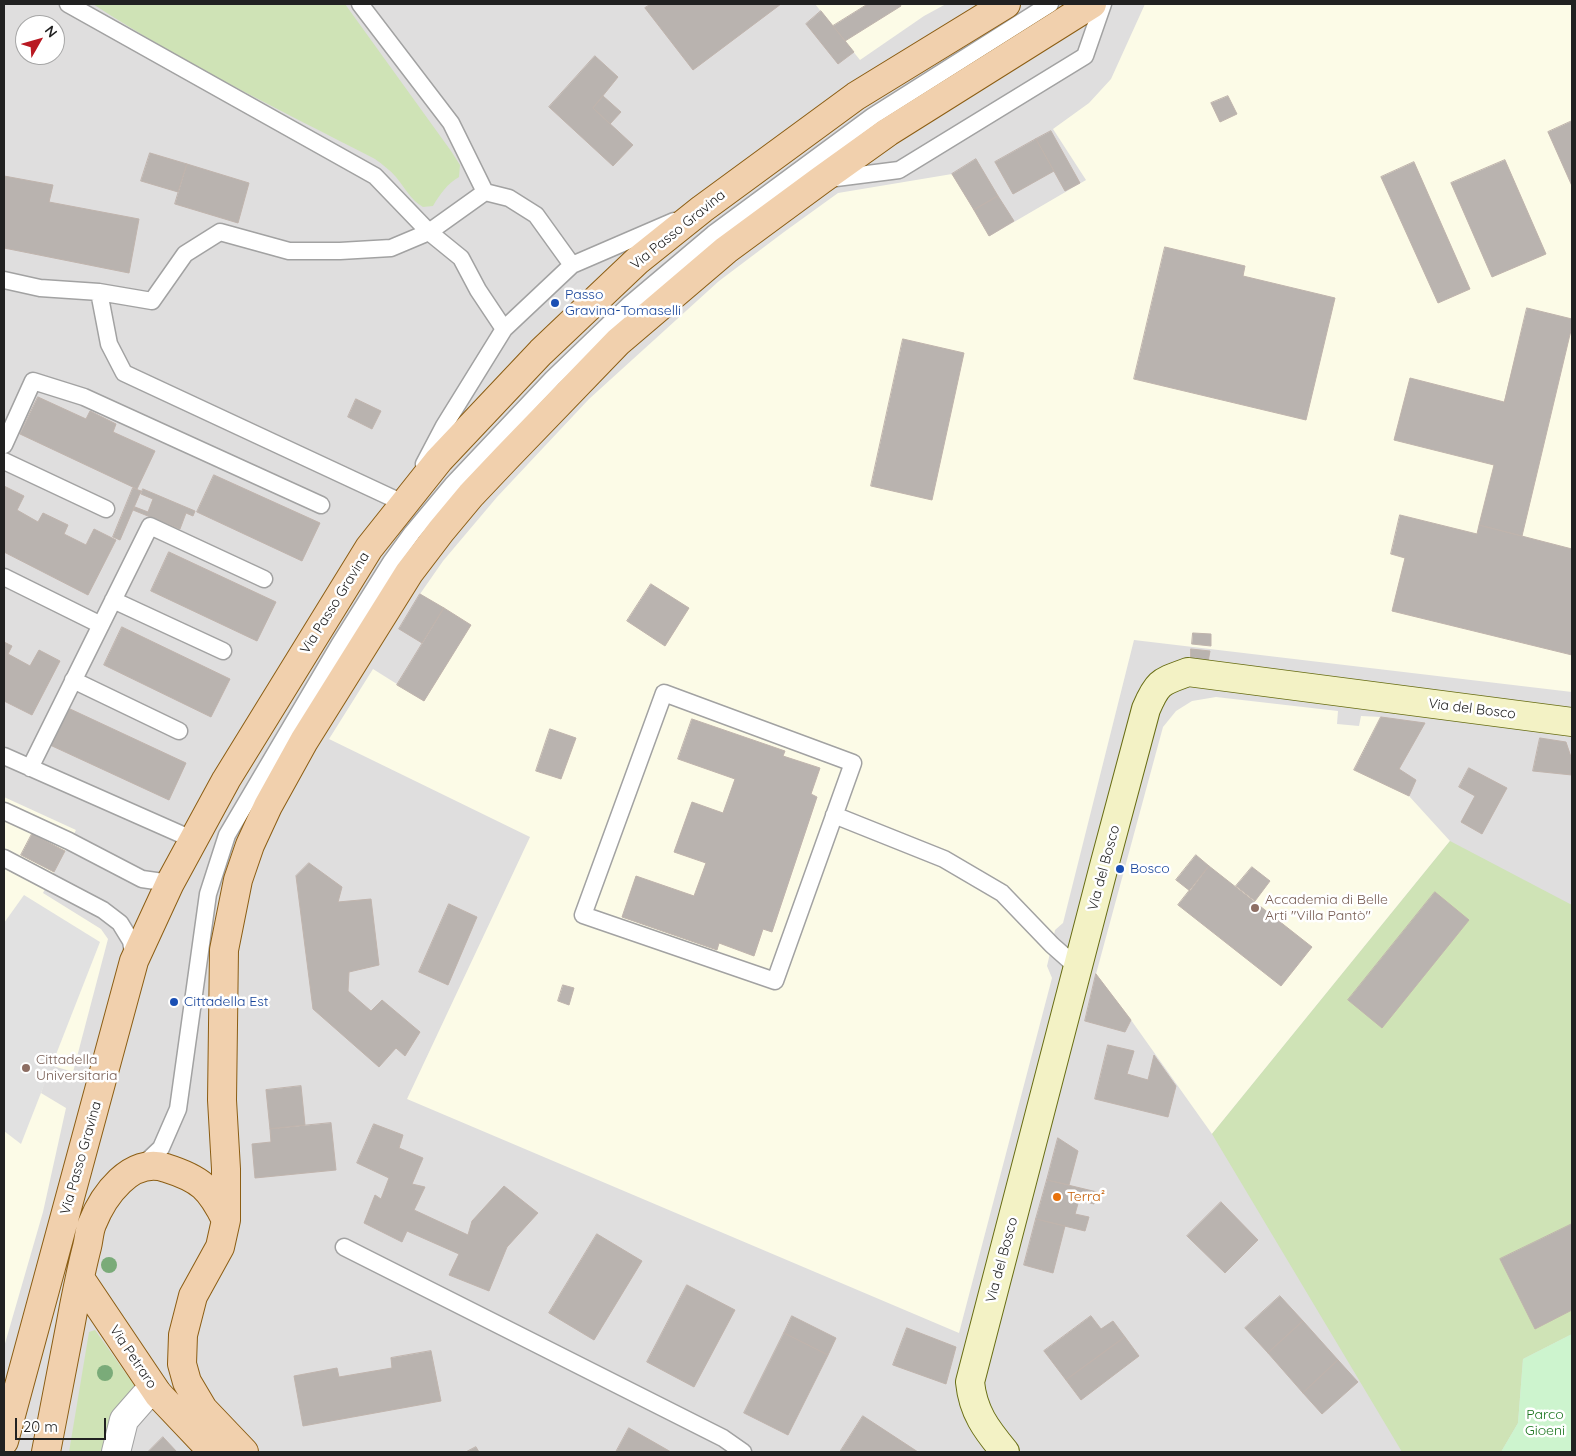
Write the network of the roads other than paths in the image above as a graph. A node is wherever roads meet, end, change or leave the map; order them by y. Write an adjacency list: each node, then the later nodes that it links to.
1 (68, 4): 10 (lane)
2 (360, 4): 8 (lane)
3 (1006, 4): 9 (main road, Via Passo Gravina)
4 (1050, 4): 38 (lane)
5 (1092, 4): 7 (main road)
6 (1103, 4): 7 (lane)
7 (821, 180): 39 (main road)
8 (485, 192): 10 (lane); 11 (lane)
9 (702, 209): 11 (lane); 17 (main road, Via Passo Gravina)
10 (429, 232): 13 (lane); 14 (lane)
11 (572, 265): 14 (lane)
12 (4, 280): 13 (lane)
13 (99, 292): 17 (lane)
14 (504, 329): 17 (lane)
15 (4, 445): 18 (lane)
16 (4, 461): 19 (lane)
17 (403, 503): 32 (main road, Via Passo Gravina)
18 (321, 505)
19 (106, 509)
20 (4, 577): 23 (lane)
21 (264, 579): 22 (lane)
22 (113, 600): 23 (lane); 24 (lane)
23 (101, 625): 25 (lane)
24 (223, 651)
25 (73, 680): 27 (lane); 29 (lane)
26 (1572, 722): 36 (main road, Via del Bosco)
27 (180, 731)
28 (4, 756): 29 (lane)
29 (30, 768): 32 (lane)
30 (4, 811): 34 (lane)
31 (834, 815): 31 (lane); 36 (lane)
32 (194, 840): 34 (main road, Via Passo Gravina)
33 (4, 858): 35 (lane)
34 (170, 883): 35 (main road, Via Passo Gravina)
35 (134, 961): 37 (main road, Via Passo Gravina)
36 (1078, 968): 49 (main road, Via del Bosco)
37 (93, 1117): 41 (main road); 43 (main road, Via Passo Gravina)
38 (142, 1166): 39 (main road); 41 (main road)
39 (226, 1220): 47 (main road)
40 (344, 1247): 48 (lane)
41 (80, 1278): 42 (main road, Via Petraro); 44 (main road)
42 (158, 1394): 45 (street); 46 (main road, Via Petraro)
43 (4, 1441)
44 (46, 1452)
45 (116, 1452)
46 (213, 1452)
47 (244, 1452)
48 (743, 1452)
49 (1004, 1452)

